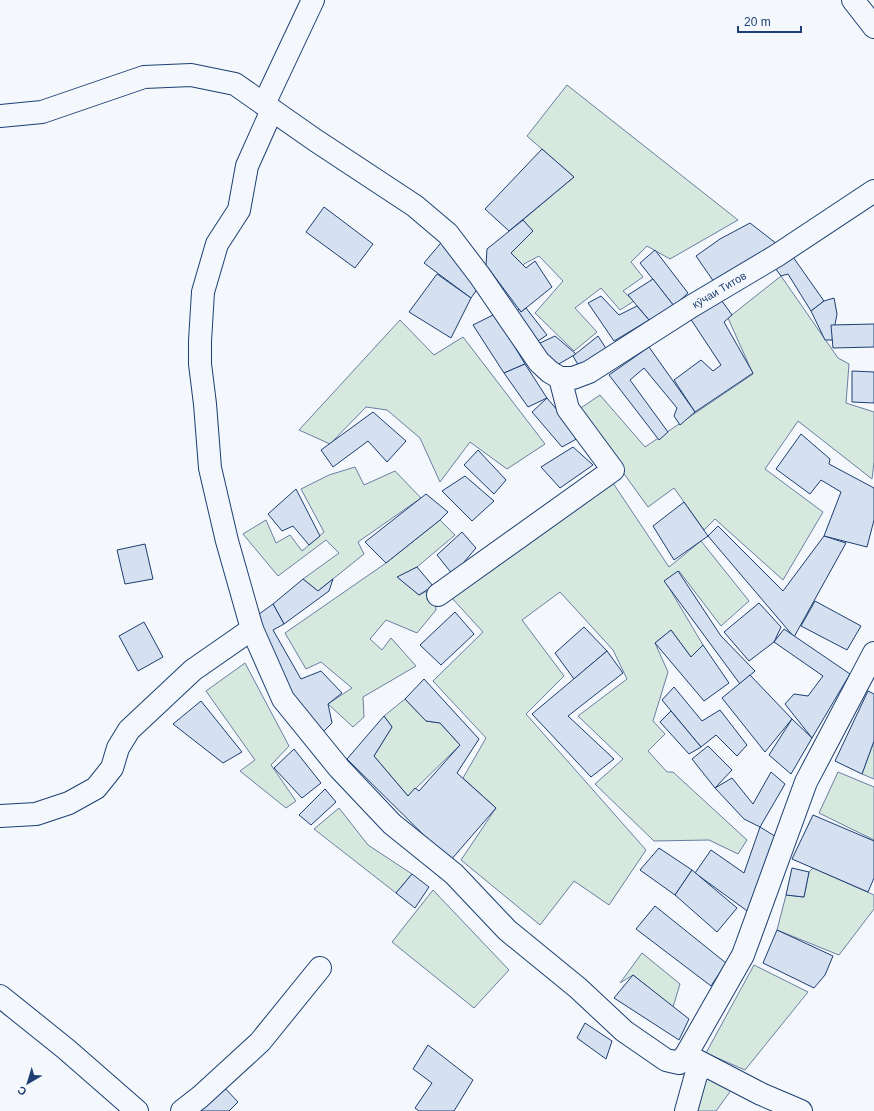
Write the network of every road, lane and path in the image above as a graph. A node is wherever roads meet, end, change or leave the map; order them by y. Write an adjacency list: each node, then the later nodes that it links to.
1 (313, 0): 4 (street)
2 (853, 0): 3 (street)
3 (874, 27)
4 (268, 107): 5 (street); 7 (street); 9 (street)
5 (0, 116)
6 (874, 191): 7 (street, кӯчаи Титов)
7 (560, 378): 8 (street)
8 (438, 595)
9 (252, 629): 11 (street); 14 (street)
10 (874, 653): 14 (street)
11 (0, 816)
12 (320, 968): 16 (street)
13 (0, 996): 15 (street)
14 (695, 1060): 17 (street); 18 (street)
15 (137, 1111)
16 (182, 1111)
17 (686, 1111)
18 (801, 1111)

